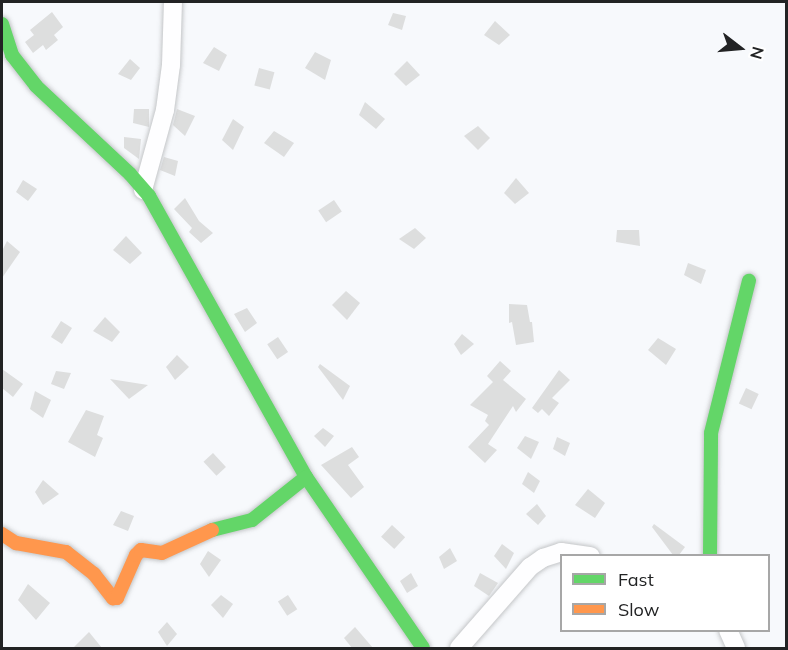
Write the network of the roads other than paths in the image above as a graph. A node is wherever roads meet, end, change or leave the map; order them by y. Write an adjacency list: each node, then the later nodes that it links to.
1 (173, 2): 5 (street)
2 (2, 24): 4 (street)
3 (2, 63): 4 (street)
4 (24, 71): 5 (street)
5 (143, 190): 7 (street)
6 (749, 281): 10 (street)
7 (306, 477): 8 (street); 12 (street)
8 (2, 534)
9 (581, 554): 13 (street)
10 (710, 554)
11 (729, 632): 14 (street)
12 (423, 648)
13 (459, 648)
14 (736, 648)

